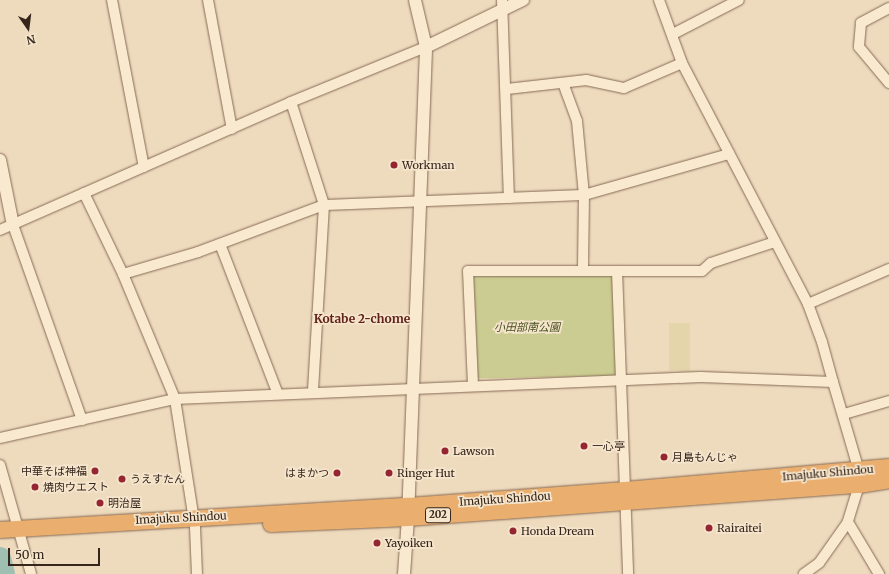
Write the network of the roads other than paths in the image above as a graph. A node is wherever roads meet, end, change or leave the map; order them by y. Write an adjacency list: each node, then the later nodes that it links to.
1 (112, 0): 19 (street)
2 (208, 0): 16 (street)
3 (415, 0): 10 (street)
4 (523, 0): 7 (street)
5 (659, 0): 9 (street)
6 (739, 0): 9 (street)
7 (503, 4): 10 (street); 14 (street)
8 (889, 8): 13 (street)
9 (672, 34): 11 (street)
10 (426, 47): 15 (street); 23 (street)
11 (682, 63): 12 (street); 17 (street)
12 (563, 83): 14 (street); 21 (street)
13 (889, 83)
14 (507, 89): 22 (street)
15 (291, 102): 16 (street); 24 (street)
16 (232, 128): 19 (street)
17 (729, 154): 21 (street); 27 (street)
18 (0, 160): 25 (street)
19 (144, 167): 20 (street)
20 (84, 193): 25 (street); 32 (street)
21 (584, 195): 22 (street); 30 (street)
22 (510, 198): 23 (street)
23 (419, 202): 24 (street); 37 (street)
24 (324, 205): 28 (street); 38 (street)
25 (13, 225): 26 (street); 43 (street)
26 (0, 230)
27 (775, 242): 31 (street); 33 (street)
28 (220, 244): 32 (street); 39 (street)
29 (889, 269): 33 (street)
30 (583, 271): 31 (street); 36 (street)
31 (617, 271): 34 (street)
32 (123, 274): 40 (street)
33 (808, 304): 35 (street)
34 (621, 381): 35 (street); 36 (street); 49 (street)
35 (833, 382): 42 (street)
36 (473, 385): 37 (street)
37 (413, 388): 38 (street); 50 (street)
38 (313, 392): 39 (street)
39 (278, 394): 40 (street)
40 (175, 399): 43 (street); 51 (street)
41 (889, 402): 42 (street)
42 (844, 414): 47 (street)
43 (82, 420): 44 (street)
44 (0, 438)
45 (0, 465): 54 (street)
46 (889, 467): 47 (highway, Imajuku Shindou / 202)
47 (859, 478): 48 (highway, Imajuku Shindou / 202); 49 (highway, Imajuku Shindou / 202); 52 (street)
48 (889, 480)
49 (625, 496): 50 (highway, Imajuku Shindou / 202); 59 (street)
50 (408, 512): 51 (highway, Imajuku Shindou / 202); 58 (street)
51 (194, 522): 54 (highway, Imajuku Shindou / 202); 57 (street)
52 (848, 522): 60 (street); 61 (street)
53 (0, 530): 54 (highway, Imajuku Shindou / 202)
54 (18, 534): 55 (highway, Imajuku Shindou / 202); 56 (street)
55 (0, 540)
56 (31, 574)
57 (197, 574)
58 (404, 574)
59 (628, 574)
60 (804, 574)
61 (879, 574)

